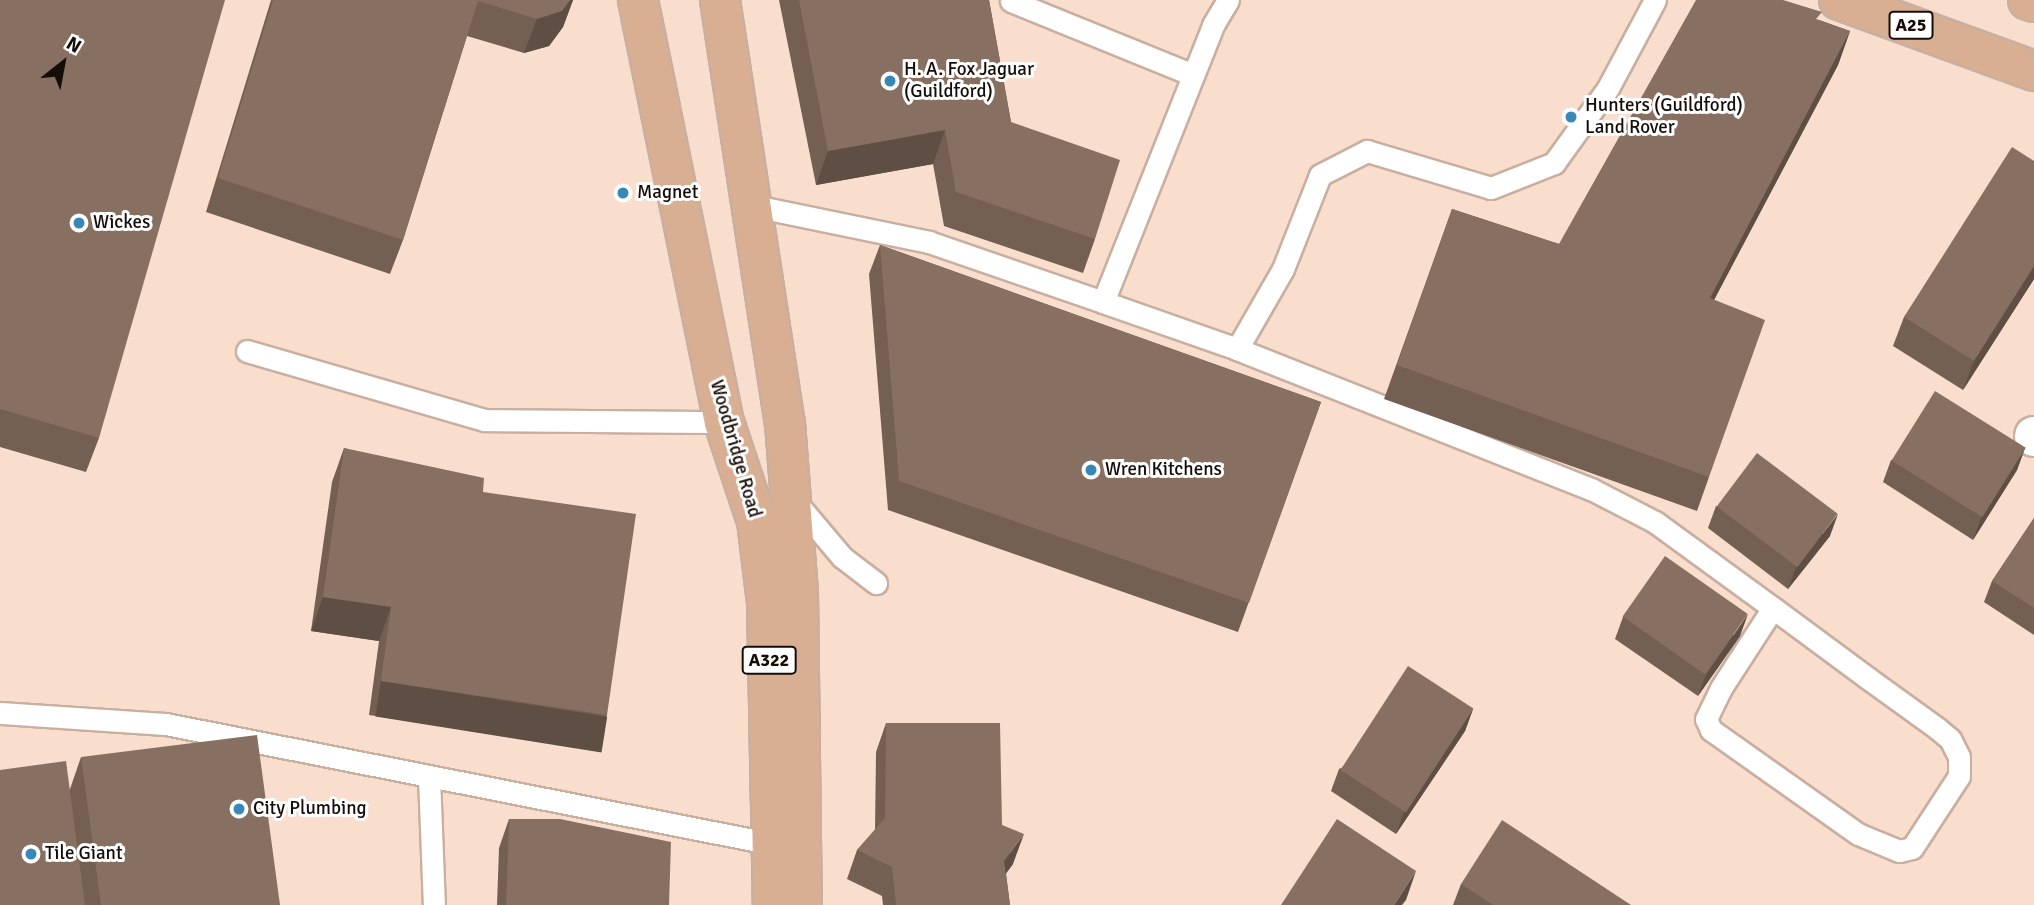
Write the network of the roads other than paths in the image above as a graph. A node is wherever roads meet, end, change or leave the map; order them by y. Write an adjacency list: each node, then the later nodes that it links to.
1 (720, 0): 11 (main road, Woodbridge Road / A322)
2 (1228, 0): 10 (lane)
3 (1655, 0): 13 (lane)
4 (1839, 0): 9 (main road, A25)
5 (2028, 0): 7 (main road)
6 (1011, 1): 10 (lane)
7 (2034, 2)
8 (637, 3): 15 (main road, Woodbridge Road / A322)
9 (2034, 71)
10 (1193, 75): 12 (lane)
11 (754, 206): 12 (lane); 16 (main road, Woodbridge Road / A322)
12 (1103, 302): 13 (lane)
13 (1237, 349): 18 (lane)
14 (247, 351): 15 (lane)
15 (723, 422): 21 (main road, Woodbridge Road / A322)
16 (790, 496): 17 (lane); 24 (main road, Woodbridge Road / A322)
17 (876, 583)
18 (1773, 608): 18 (lane)
19 (0, 713): 20 (lane)
20 (429, 777): 21 (lane); 22 (lane)
21 (773, 844): 23 (main road, Woodbridge Road / A322)
22 (434, 905)
23 (773, 905)
24 (802, 905)

